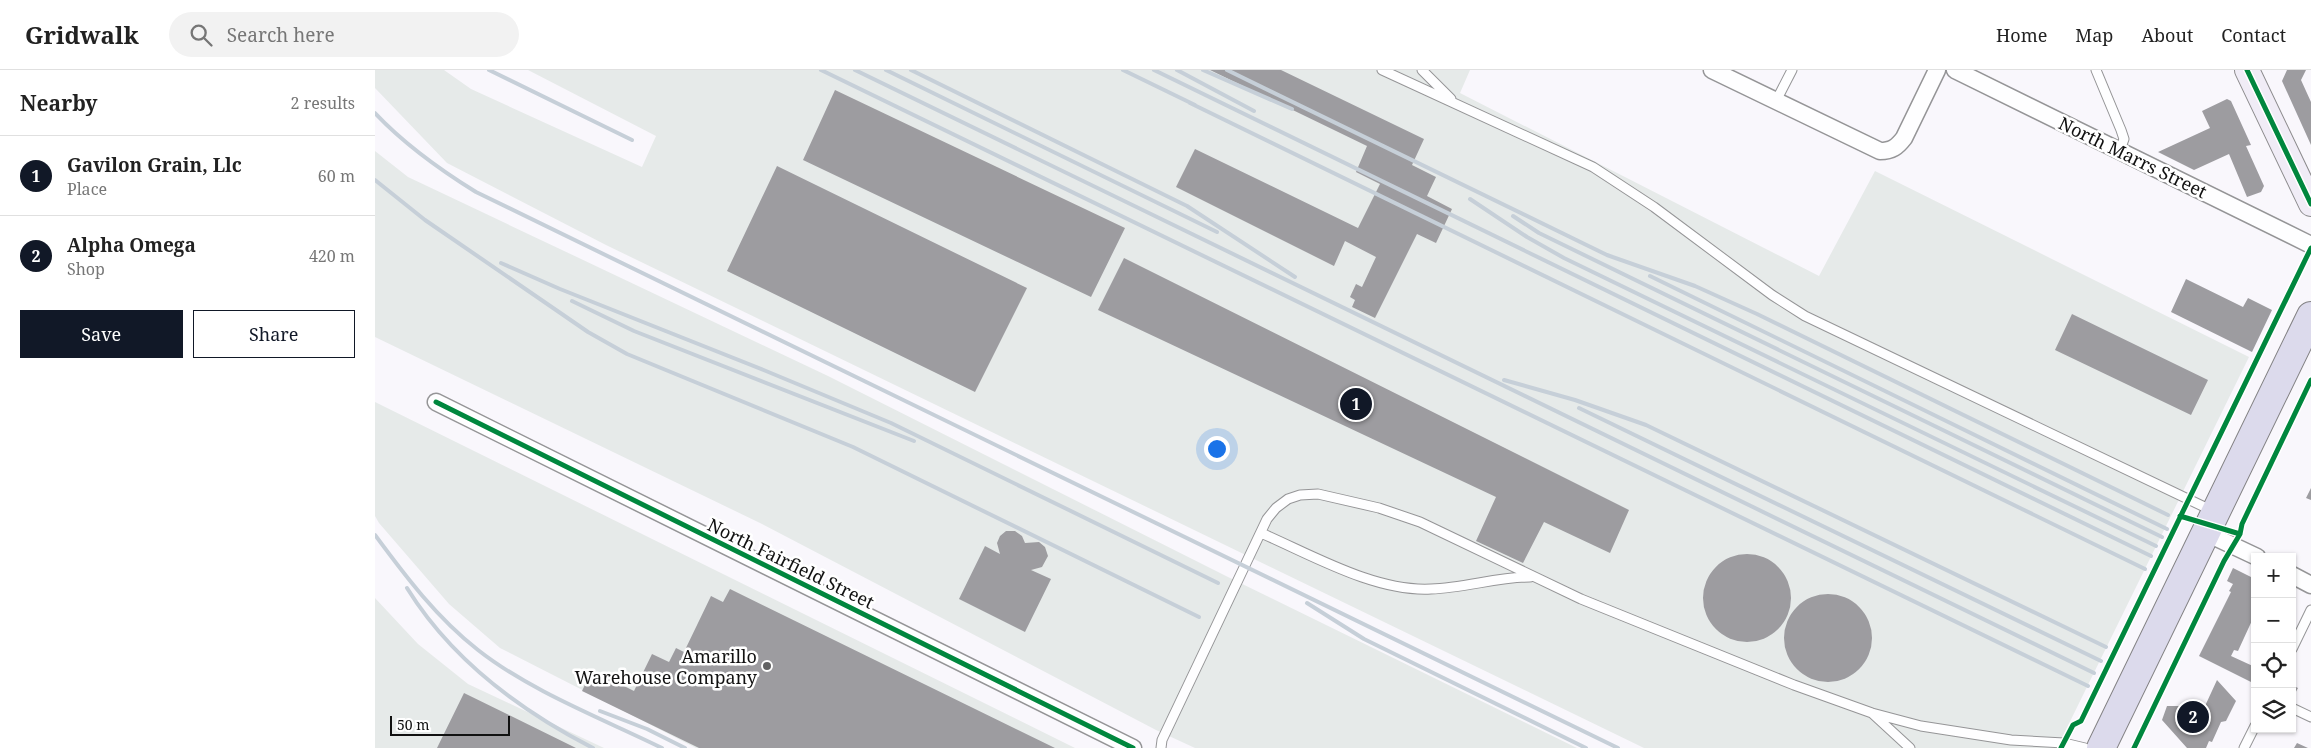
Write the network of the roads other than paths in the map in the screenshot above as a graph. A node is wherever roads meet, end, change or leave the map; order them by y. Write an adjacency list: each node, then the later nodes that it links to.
1 (1382, 70): 10 (lane)
2 (1422, 70): 10 (lane)
3 (1712, 70): 9 (street)
4 (1792, 70): 9 (lane)
5 (1937, 70): 9 (street)
6 (1955, 70): 11 (street, North Marrs Street)
7 (2096, 70): 11 (lane)
8 (2247, 70): 12 (main road)
9 (1776, 102)
10 (1457, 105): 16 (lane)
11 (2120, 150): 13 (street, North Marrs Street)
12 (2311, 204)
13 (2311, 245)
14 (2311, 316): 16 (highway)
15 (436, 402): 28 (street, North Fairfield Street)
16 (2210, 522): 18 (street); 32 (highway)
17 (1261, 533): 19 (lane); 19 (lane); 29 (lane)
18 (2252, 553)
19 (1533, 577): 25 (lane)
20 (2296, 578): 21 (street)
21 (2311, 585)
22 (2311, 610): 23 (lane)
23 (2295, 643)
24 (2296, 710): 26 (lane)
25 (1872, 713): 30 (lane); 31 (lane)
26 (2311, 717)
27 (2252, 733): 33 (lane)
28 (1133, 748)
29 (1161, 748)
30 (1909, 748)
31 (2085, 748)
32 (2101, 748)
33 (2244, 748)

